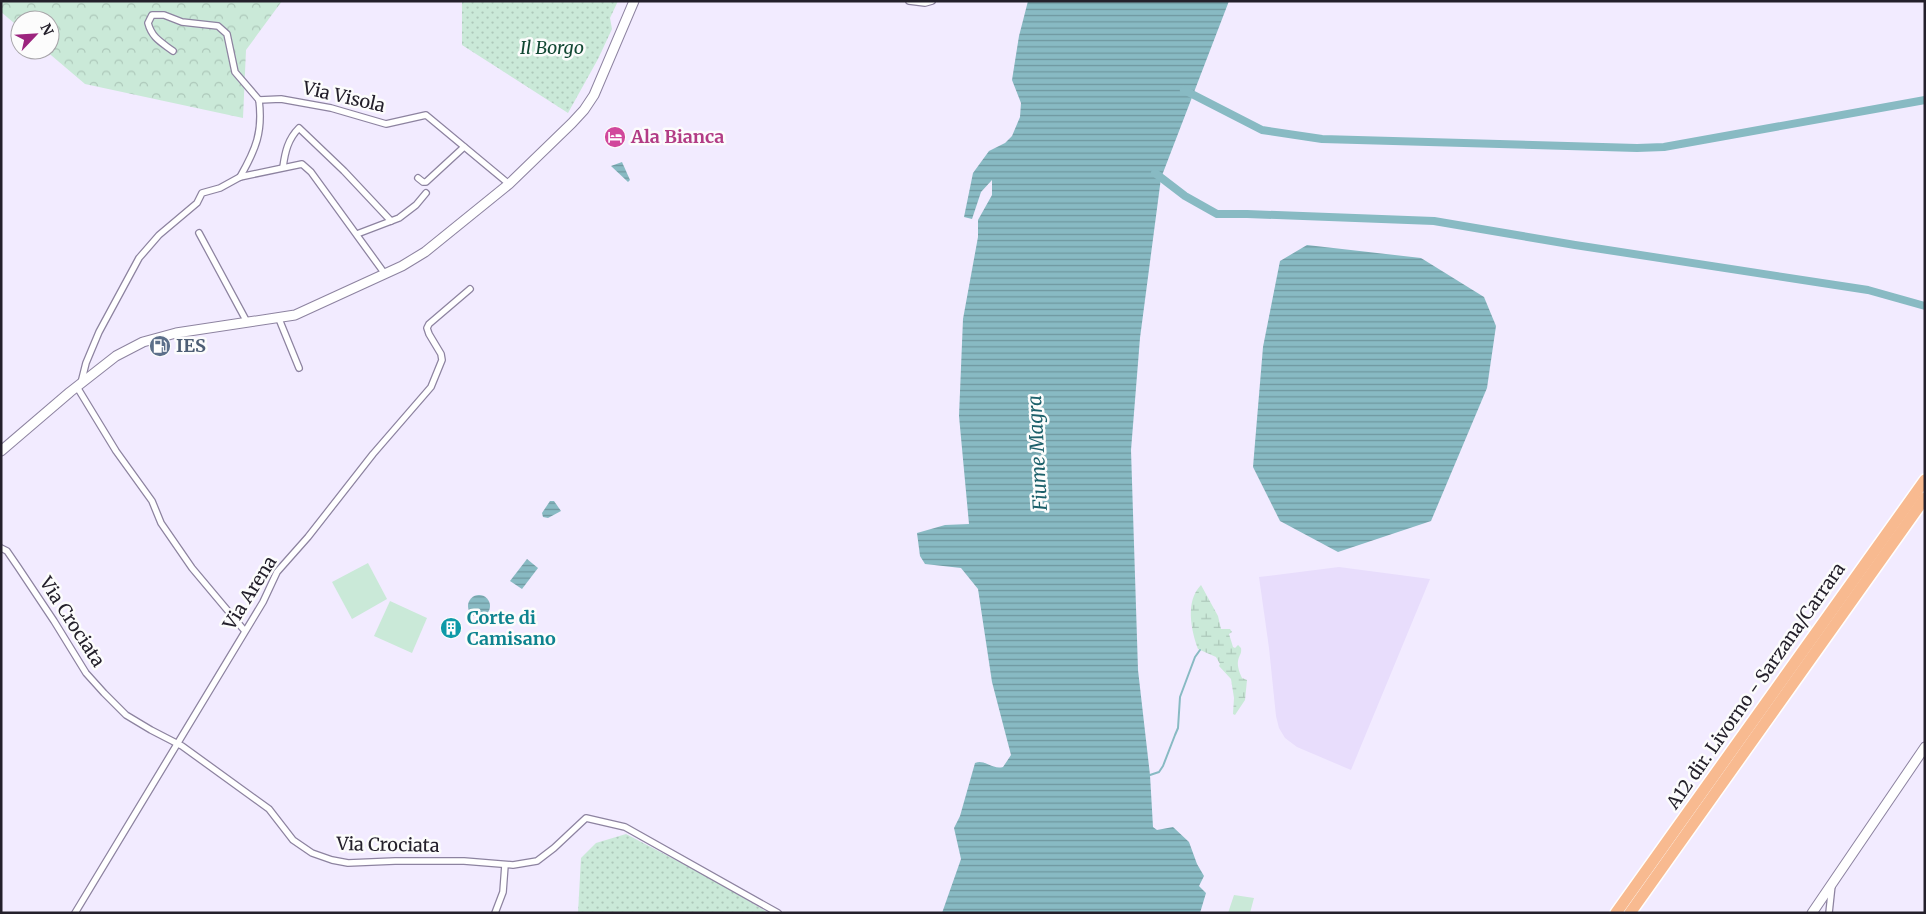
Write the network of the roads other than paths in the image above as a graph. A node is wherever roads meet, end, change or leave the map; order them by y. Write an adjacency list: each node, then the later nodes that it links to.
1 (634, 1): 10 (main road)
2 (909, 1): 3 (street)
3 (932, 1)
4 (173, 51): 5 (street)
5 (259, 100): 6 (street, Via Visola); 8 (street)
6 (464, 146): 9 (street); 10 (street, Via Visola)
7 (283, 167): 8 (street); 12 (street); 14 (street)
8 (240, 177): 20 (street)
9 (418, 178)
10 (509, 184): 15 (main road)
11 (426, 193): 12 (street)
12 (391, 220): 14 (street)
13 (199, 234): 18 (street)
14 (357, 234): 15 (street)
15 (385, 274): 17 (main road)
16 (470, 290): 25 (street, Via Arena)
17 (279, 319): 18 (main road); 19 (street)
18 (247, 322): 20 (main road)
19 (299, 368)
20 (78, 385): 21 (main road); 25 (street)
21 (1, 450)
22 (1925, 480): 33 (highway, A12 dir. Livorno - Sarzana/Carrara)
23 (1925, 498): 34 (highway)
24 (1, 548): 26 (street, Via Crociata)
25 (244, 630): 26 (street, Via Arena)
26 (176, 742): 28 (street, Via Crociata); 30 (street, Via Arena)
27 (1925, 747): 29 (main road)
28 (505, 864): 31 (street); 32 (street, Via Crociata)
29 (1832, 885): 35 (main road); 36 (street)
30 (74, 913)
31 (495, 913)
32 (778, 913)
33 (1616, 913)
34 (1630, 913)
35 (1812, 913)
36 (1829, 913)

